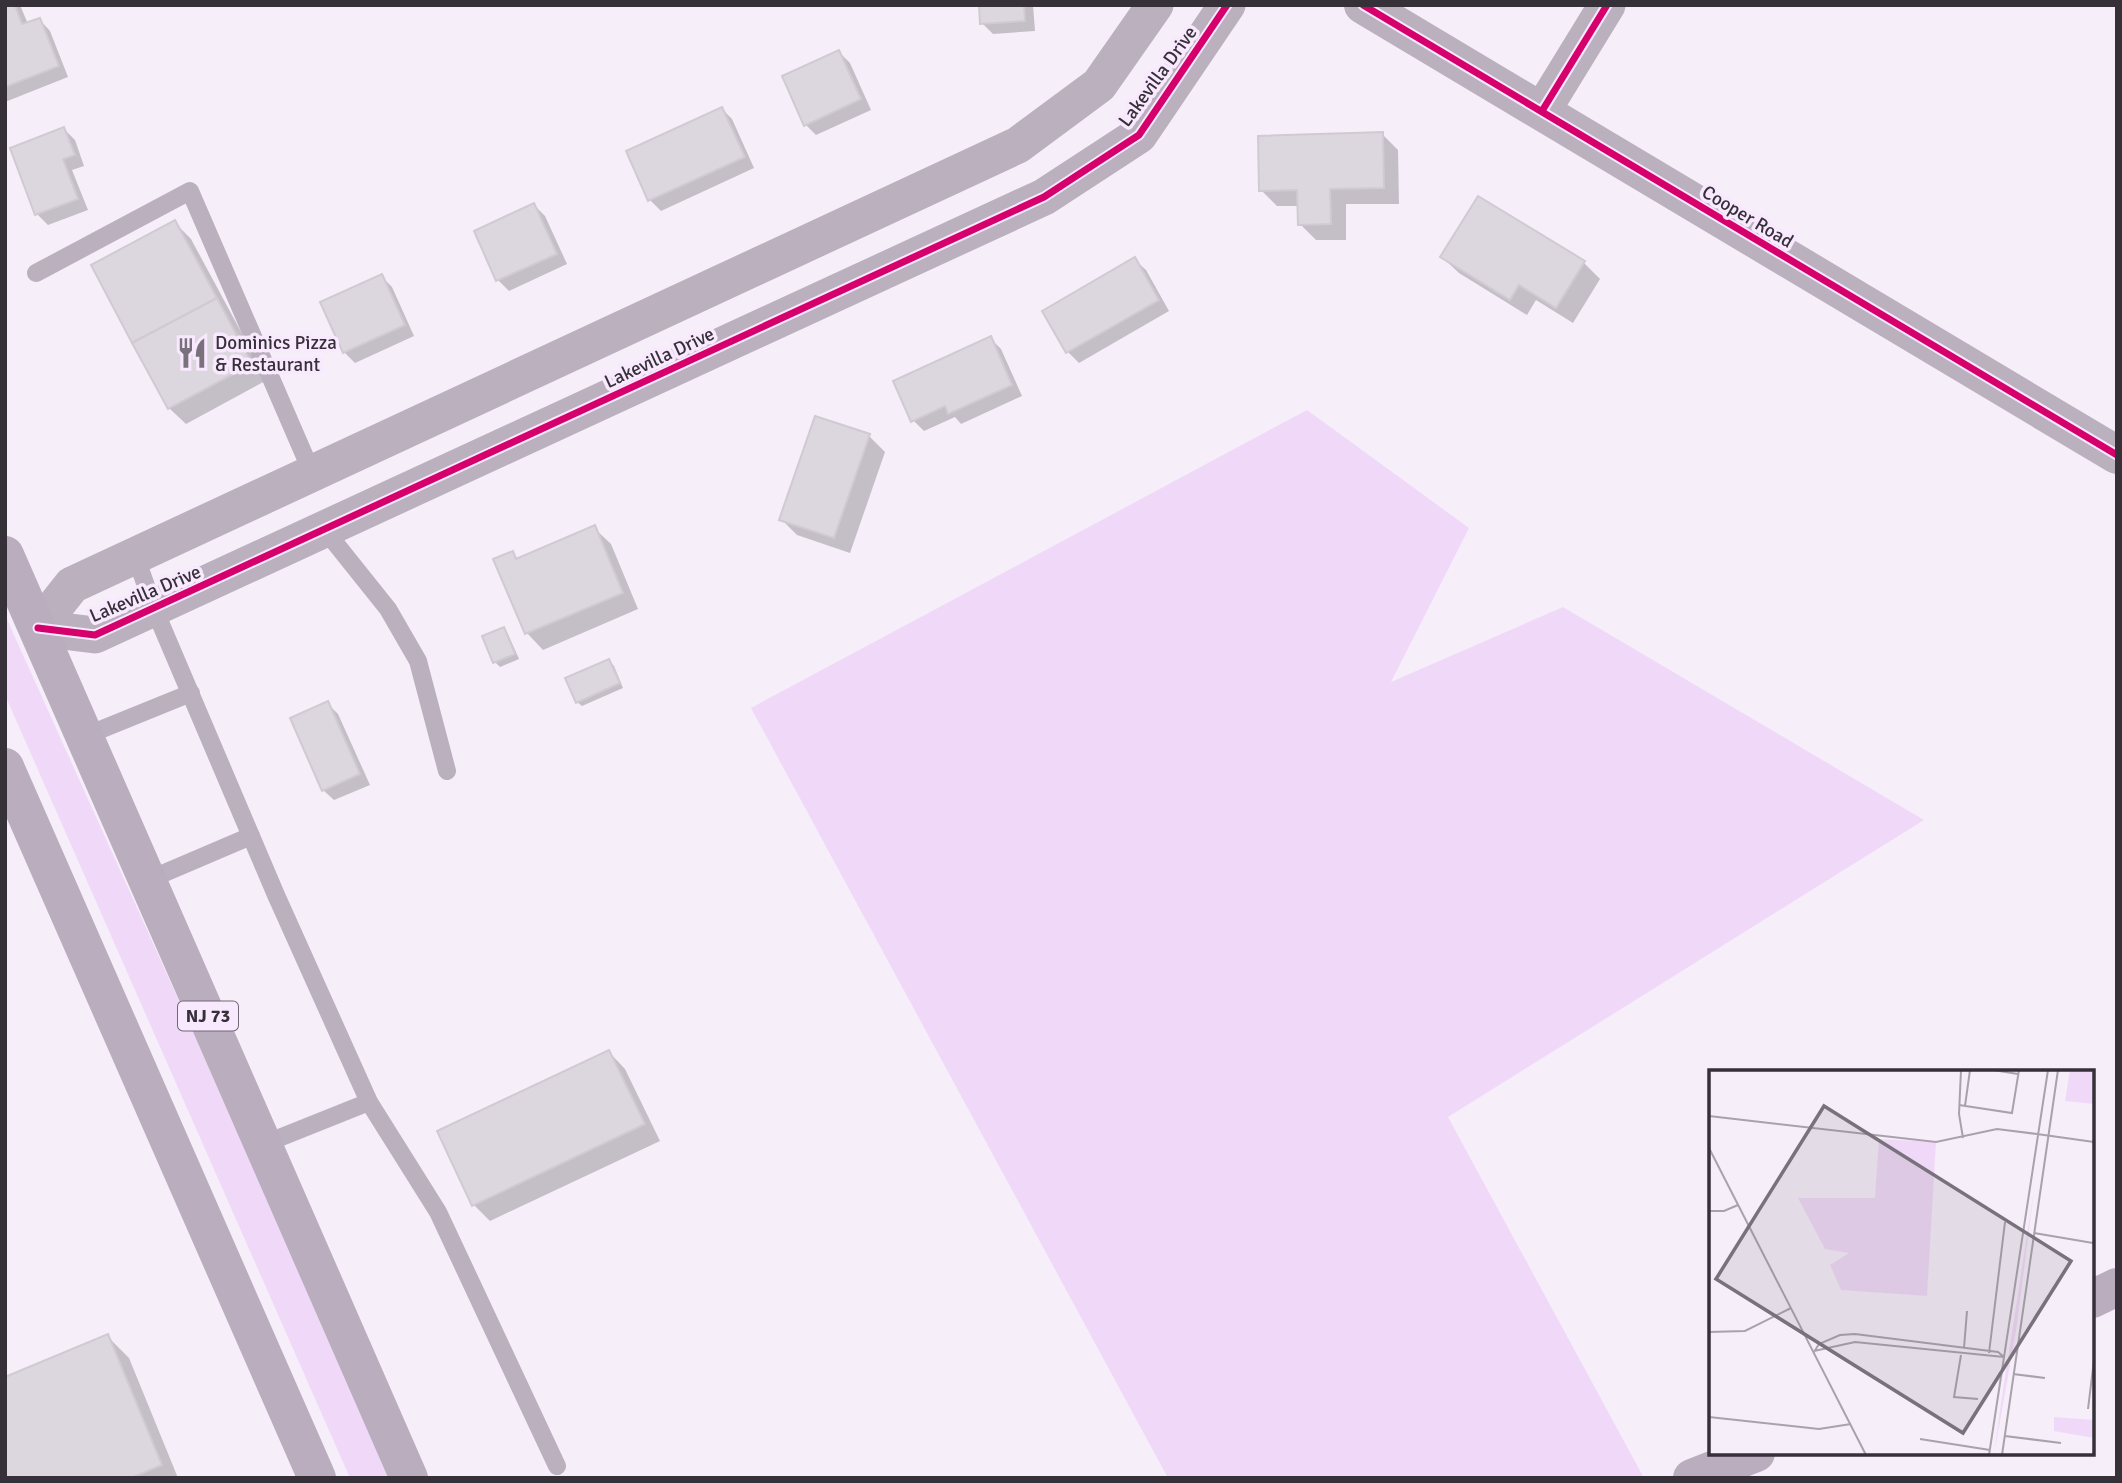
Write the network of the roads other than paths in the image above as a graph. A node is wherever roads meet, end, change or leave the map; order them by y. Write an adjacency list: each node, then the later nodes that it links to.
1 (1155, 5): 7 (street, Lakevilla Drive)
2 (1227, 5): 8 (street, Lakevilla Drive)
3 (1363, 5): 5 (street, Cooper Road)
4 (1607, 5): 5 (street)
5 (1542, 111): 9 (street, Cooper Road)
6 (36, 273): 10 (lane)
7 (589, 344): 8 (street); 10 (street, Lakevilla Drive)
8 (610, 397): 11 (street, Lakevilla Drive)
9 (2117, 455)
10 (313, 473): 13 (street, Lakevilla Drive)
11 (324, 529): 14 (street, Lakevilla Drive); 19 (lane)
12 (5, 555): 15 (main road, NJ 73)
13 (135, 555): 14 (lane); 15 (street, Lakevilla Drive)
14 (154, 608): 15 (street, Lakevilla Drive); 16 (lane)
15 (38, 628): 17 (main road, NJ 73)
16 (191, 694): 17 (lane); 20 (lane)
17 (85, 736): 21 (main road, NJ 73)
18 (5, 767): 28 (main road)
19 (447, 771)
20 (251, 836): 21 (lane); 22 (lane)
21 (148, 880): 23 (main road, NJ 73)
22 (369, 1101): 23 (lane); 27 (lane)
23 (264, 1144): 29 (main road, NJ 73)
24 (2117, 1287): 25 (main road)
25 (2094, 1298)
26 (1751, 1455): 30 (main road)
27 (557, 1466)
28 (317, 1478)
29 (409, 1478)
30 (1692, 1478)

